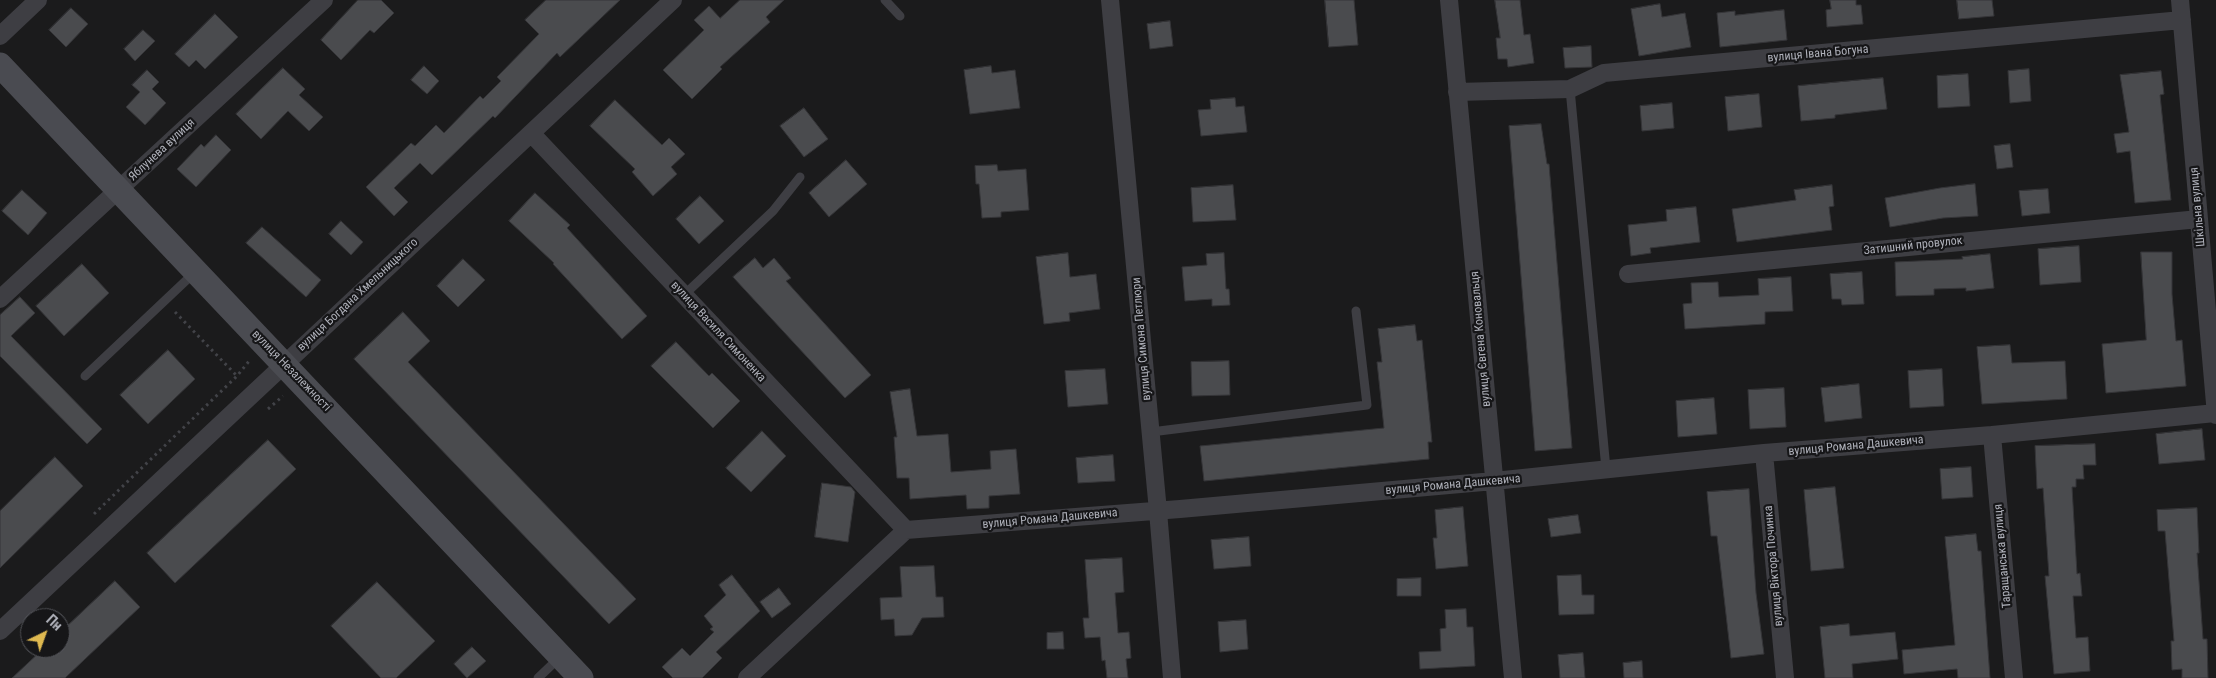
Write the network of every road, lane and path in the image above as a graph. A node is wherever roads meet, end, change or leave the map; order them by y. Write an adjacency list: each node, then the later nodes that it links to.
1 (38, 0): 10 (street)
2 (324, 0): 16 (street, Яблунева вулиця)
3 (673, 0): 14 (street, вулиця Богдана Хмельницького)
4 (886, 0): 8 (lane)
5 (1110, 0): 29 (street, вулиця Симона Петлюри)
6 (1449, 0): 13 (street, вулиця Євгена Коновальця)
7 (2180, 0): 9 (street, Шкільна вулиця)
8 (900, 16)
9 (2182, 20): 12 (street, вулиця Івана Богуна); 17 (street, Шкільна вулиця)
10 (0, 36)
11 (0, 64): 16 (main road, вулиця Незалежності)
12 (1570, 89): 13 (street, вулиця Івана Богуна); 32 (lane)
13 (1458, 92): 33 (street, вулиця Євгена Коновальця)
14 (531, 132): 20 (street, вулиця Василя Симоненка); 24 (street, вулиця Богдана Хмельницького)
15 (800, 177): 20 (lane)
16 (118, 190): 18 (main road, вулиця Незалежності); 21 (street, Яблунева вулиця)
17 (2199, 219): 19 (street, Затишний провулок); 28 (street, Шкільна вулиця)
18 (196, 272): 22 (lane); 24 (main road, вулиця Незалежності)
19 (1628, 274)
20 (684, 296): 36 (street, вулиця Василя Симоненка)
21 (0, 299)
22 (164, 301): 25 (lane); 35 (path)
23 (1356, 311): 29 (lane)
24 (284, 363): 37 (street, вулиця Богдана Хмельницького); 38 (main road, вулиця Незалежності)
25 (85, 376)
26 (286, 393): 27 (path)
27 (268, 409)
28 (2216, 414): 30 (street, вулиця Романа Дашкевича)
29 (1151, 432): 34 (street, вулиця Симона Петлюри)
30 (1992, 435): 31 (street, вулиця Романа Дашкевича); 45 (street, Таращанська вулиця)
31 (1764, 453): 32 (street, вулиця Романа Дашкевича); 44 (street, вулиця Віктора Починка)
32 (1606, 469): 33 (street, вулиця Романа Дашкевича)
33 (1494, 481): 34 (street, вулиця Романа Дашкевича); 43 (street, вулиця Євгена Коновальця)
34 (1158, 511): 36 (street, вулиця Романа Дашкевича); 42 (street, вулиця Симона Петлюри)
35 (93, 515)
36 (906, 530): 41 (street)
37 (0, 631)
38 (560, 656): 39 (lane); 40 (main road, вулиця Незалежності)
39 (538, 678)
40 (580, 678)
41 (747, 678)
42 (1172, 678)
43 (1513, 678)
44 (1784, 678)
45 (2014, 678)

